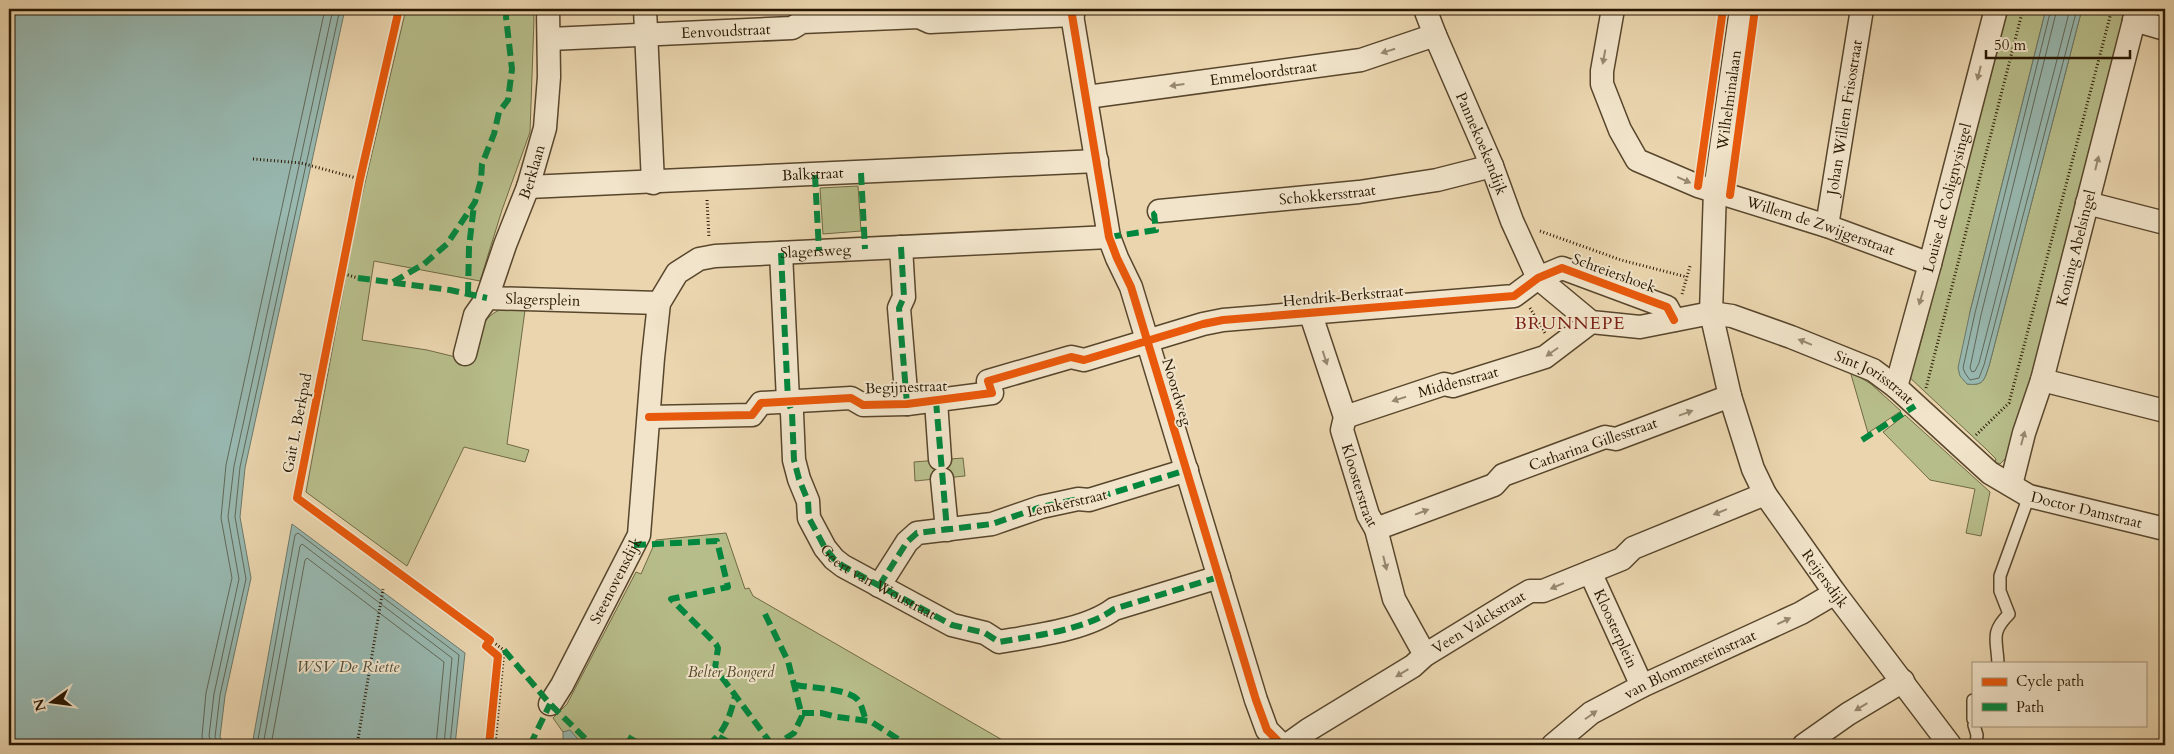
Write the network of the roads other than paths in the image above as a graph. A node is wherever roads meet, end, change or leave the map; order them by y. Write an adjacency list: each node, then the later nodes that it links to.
1 (548, 9): 13 (street, Berklaan)
2 (644, 9): 11 (street)
3 (1613, 9): 19 (street, Willem de Zwijgerstraat, one-way to 19)
4 (1741, 9): 19 (street, Wilhelminalaan)
5 (1862, 9): 23 (street, Johan Willem Frisostraat)
6 (1996, 9): 27 (street, Louise de Colignysingel, one-way to 27)
7 (1432, 10): 12 (street, Pannekoekendijk)
8 (1072, 12): 11 (street, Eenvoudstraat); 14 (street, Noordweg)
9 (2135, 14): 10 (street); 20 (street, Koning Abelsingel, one-way to 9)
10 (2165, 29)
11 (646, 34): 13 (street); 17 (street)
12 (1435, 35): 14 (street, Emmeloordstraat, one-way to 14); 16 (street, Pannekoekendijk)
13 (550, 39): 18 (street, Berklaan)
14 (1087, 97): 15 (street, Noordweg)
15 (1097, 161): 17 (street, Balkstraat); 24 (street, Noordweg)
16 (1492, 166): 21 (street, Schokkersstraat); 28 (street, Pannekoekendijk)
17 (653, 183): 18 (street, Balkstraat)
18 (528, 187): 29 (street, Berklaan)
19 (1715, 190): 23 (street, Willem de Zwijgerstraat); 32 (street, Wilhelminalaan)
20 (2088, 203): 22 (street); 37 (street, Koning Abelsingel)
21 (1159, 211)
22 (2165, 223)
23 (1827, 226): 27 (street, Willem de Zwijgerstraat)
24 (1109, 237): 25 (street, Slagersweg); 35 (street, Noordweg)
25 (901, 247): 26 (street, Slagersweg); 42 (street)
26 (781, 253): 30 (street, Slagersweg); 40 (street, Geert van Woustraat)
27 (1930, 264): 38 (street, Louise de Colignysingel, one-way to 38)
28 (1530, 284): 31 (street, Hendrik Berkstraat); 33 (street, Schreiershoek); 34 (street)
29 (487, 298): 30 (street, Slagersplein); 36 (street, Slagersplein)
30 (659, 304): 45 (street, Slagersweg)
31 (1310, 312): 35 (street, Hendrik Berkstraat); 44 (street, Kloosterstraat, one-way to 44)
32 (1710, 313): 33 (street); 38 (street, Sint Jorisstraat, one-way to 32); 39 (street, Wilhelminalaan)
33 (1674, 320): 34 (street)
34 (1591, 322): 44 (street, Middenstraat, one-way to 44)
35 (1147, 342): 41 (street, Begijnestraat); 46 (street, Noordweg)
36 (465, 354)
37 (2042, 380): 43 (street); 47 (street, Koning Abelsingel, one-way to 37)
38 (1896, 387): 47 (street, Sint Jorisstraat)
39 (1730, 396): 48 (street, Reijersdijk); 51 (street, Catharina Gillesstraat, one-way to 39)
40 (788, 400): 42 (street, Begijnestraat); 45 (street, Begijnestraat); 54 (street, Geert van Woustraat)
41 (936, 401): 42 (street, Begijnestraat); 50 (street)
42 (907, 404)
43 (2165, 411)
44 (1344, 417): 51 (street, Kloosterstraat)
45 (649, 418): 60 (street, Steenovensdijk)
46 (1187, 470): 50 (street, Lemkerstraat); 53 (street, Noordweg)
47 (2020, 490): 49 (street, Doctor Damstraat); 57 (lane)
48 (1766, 494): 52 (street, Veen Valckstraat, one-way to 52); 55 (street, Reijersdijk)
49 (2165, 529)
50 (947, 530): 54 (street, Lemkerstraat)
51 (1376, 530): 56 (street, Kloosterstraat, one-way to 56)
52 (1590, 572): 56 (street, Veen Valckstraat, one-way to 56); 59 (street, Kloosterplein)
53 (1219, 577): 54 (street, Geert van Woustraat); 62 (street, Noordweg)
54 (879, 586)
55 (1834, 593): 58 (street, Reijersdijk); 59 (street, van Blommesteinstraat, one-way to 55)
56 (1425, 655): 63 (street, Veen Valckstraat, one-way to 63)
57 (1998, 662)
58 (1903, 682): 65 (street, one-way to 65); 66 (street, Reijersdijk)
59 (1642, 686): 64 (street, van Blommesteinstraat, one-way to 59)
60 (550, 704)
61 (1974, 726): 67 (lane)
62 (1282, 745)
63 (1287, 745)
64 (1553, 745)
65 (1804, 745)
66 (1950, 745)
67 (1976, 745)

